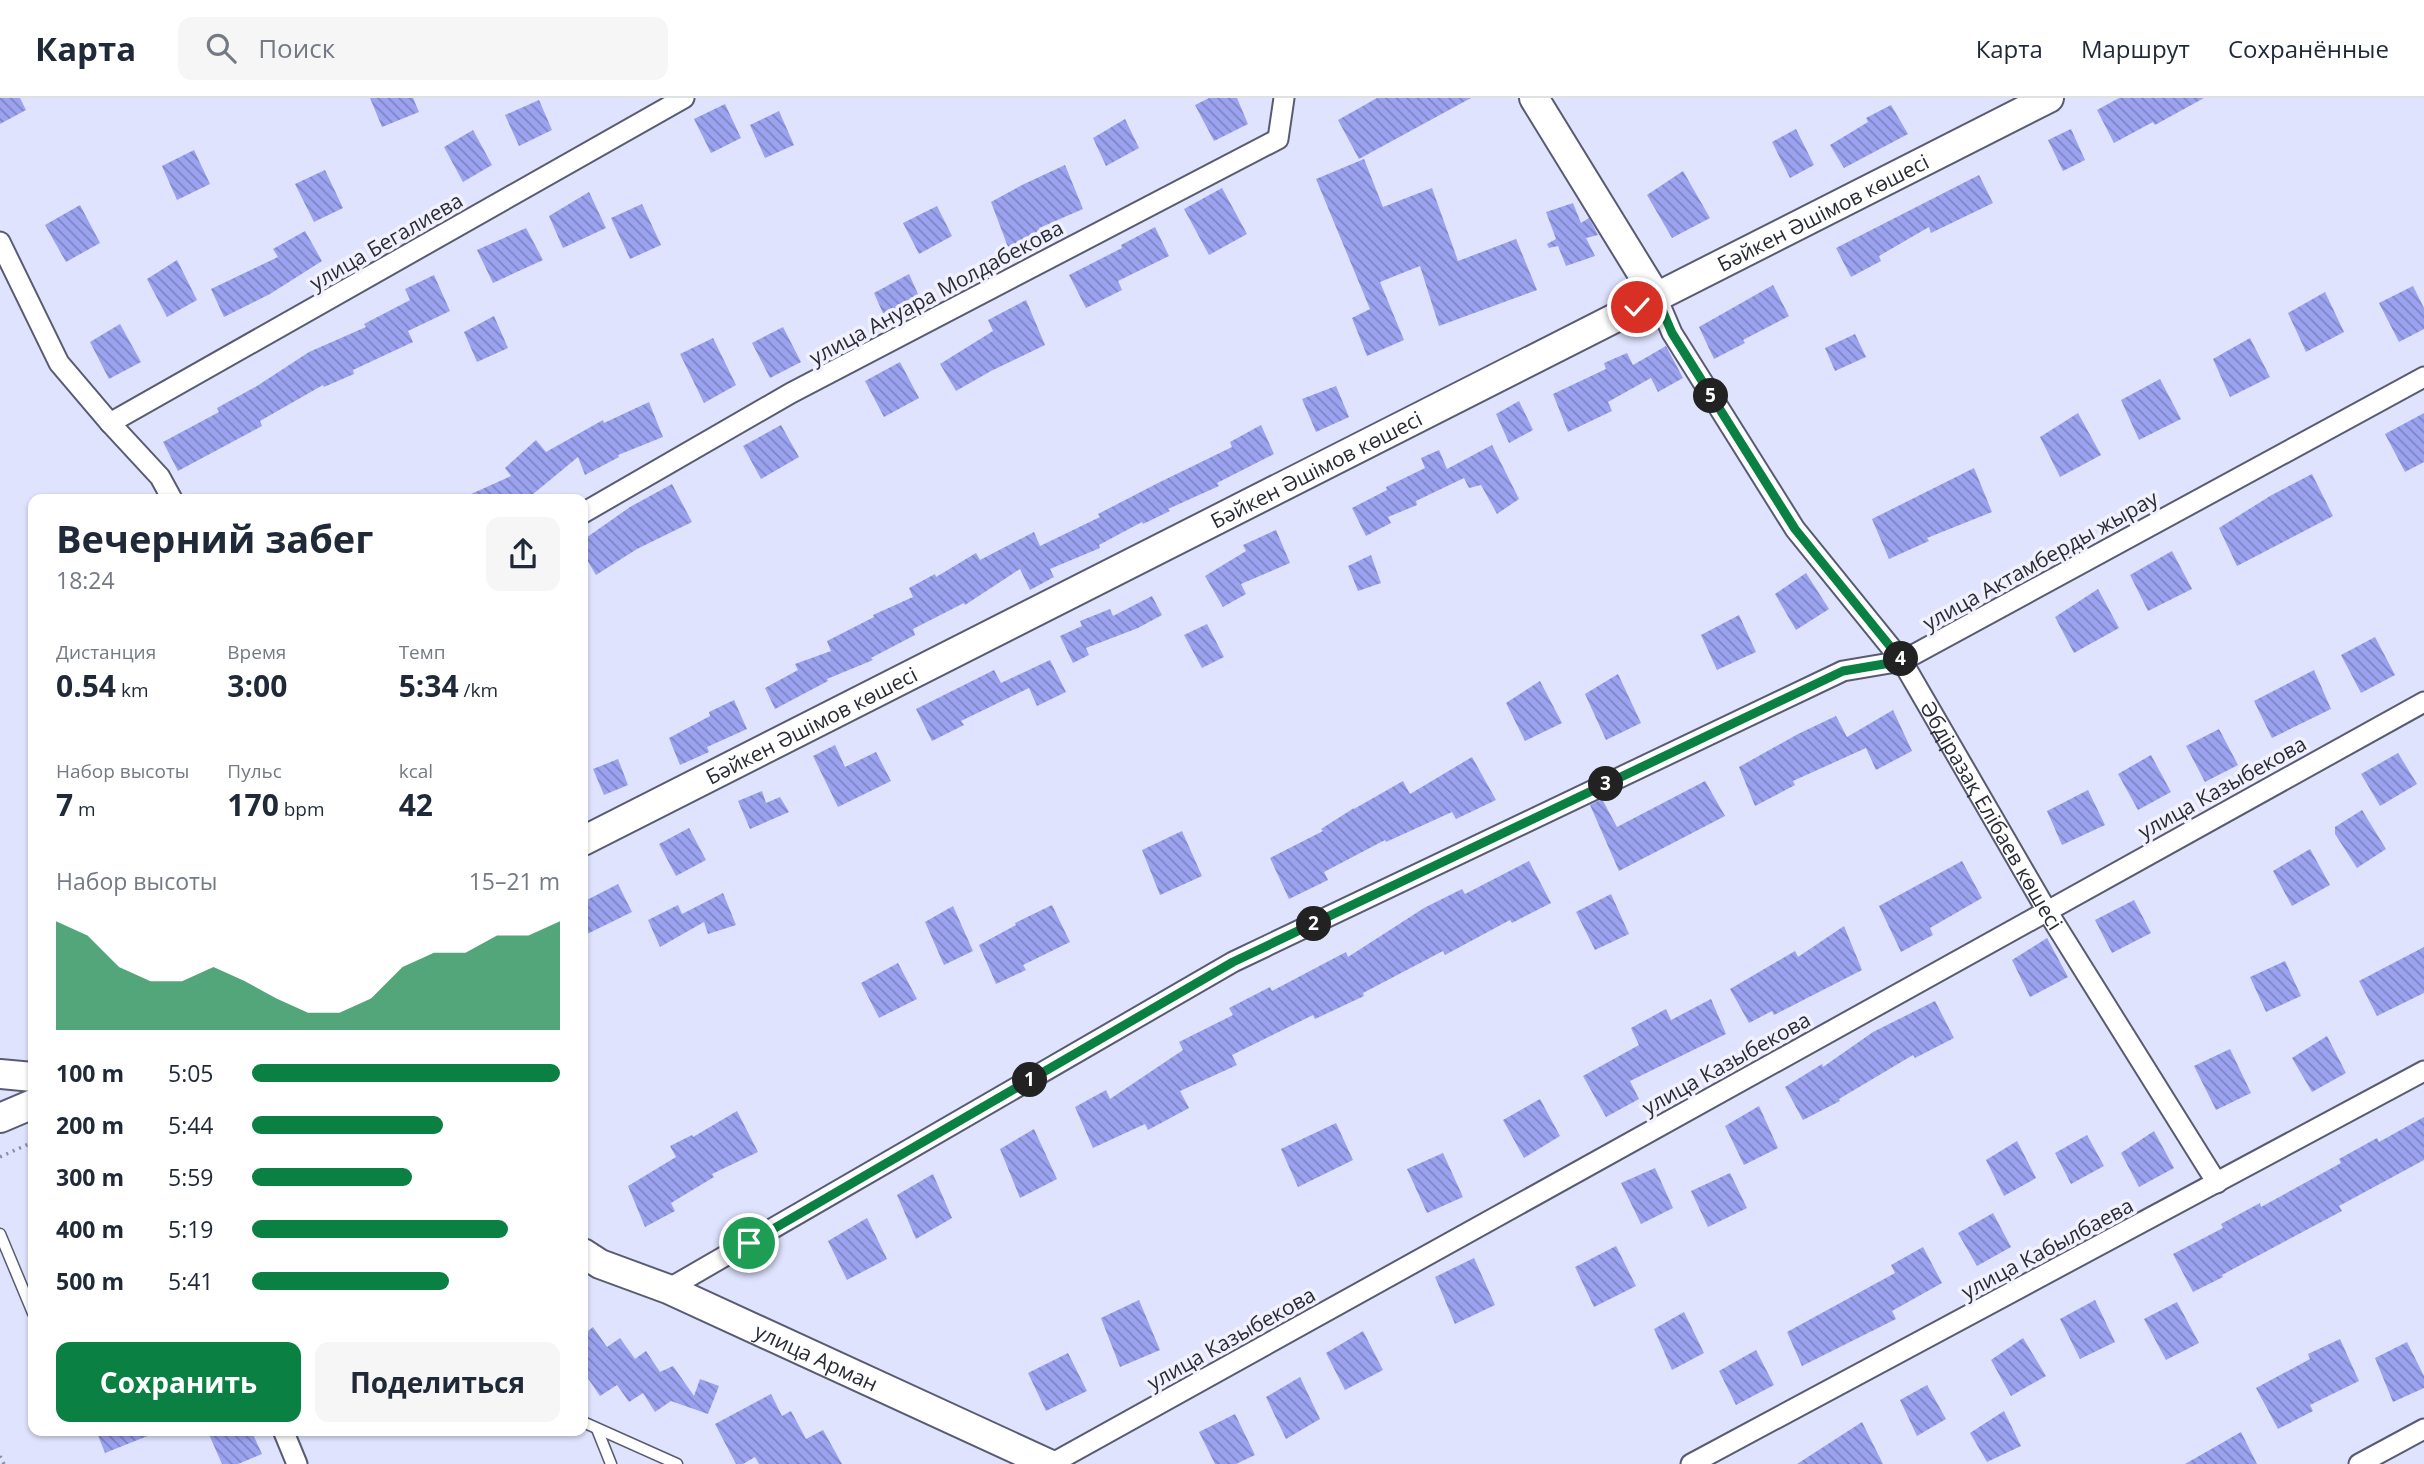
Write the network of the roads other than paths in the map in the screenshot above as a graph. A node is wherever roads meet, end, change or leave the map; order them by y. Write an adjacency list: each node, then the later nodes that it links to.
1 (684, 98): 8 (street, улица Бегалиева)
2 (1284, 98): 10 (street, улица Ануара Молдабекова)
3 (1534, 98): 6 (main road, Әбдіразақ Елібаев көшесі)
4 (2049, 98): 6 (main road, Бәйкен Әшімов көшесі)
5 (0, 242): 8 (street)
6 (1657, 298): 11 (street, Әбдіразақ Елібаев көшесі); 13 (main road, Бәйкен Әшімов көшесі)
7 (2424, 377): 11 (street, улица Актамберды жырау)
8 (110, 424): 9 (street)
9 (169, 494)
10 (588, 510)
11 (1902, 661): 14 (street, Әбдіразақ Елібаев көшесі); 23 (street, улица Актамберды жырау)
12 (2424, 702): 14 (street, улица Казыбекова)
13 (588, 838)
14 (2046, 911): 20 (street, Әбдіразақ Елібаев көшесі); 32 (street, улица Казыбекова)
15 (2424, 1071): 20 (street, улица Кабылбаева)
16 (0, 1074): 17 (main road)
17 (28, 1077)
18 (28, 1106): 19 (main road)
19 (0, 1118)
20 (2217, 1183): 33 (street, улица Кабылбаева)
21 (0, 1234): 24 (lane)
22 (588, 1256): 23 (main road, улица Арман)
23 (668, 1289): 32 (main road, улица Арман)
24 (28, 1301)
25 (588, 1424): 26 (lane)
26 (597, 1429): 30 (lane); 31 (lane)
27 (2424, 1429): 34 (street)
28 (286, 1436): 29 (street)
29 (298, 1464)
30 (611, 1464)
31 (677, 1464)
32 (1050, 1464)
33 (1691, 1464)
34 (2359, 1464)

